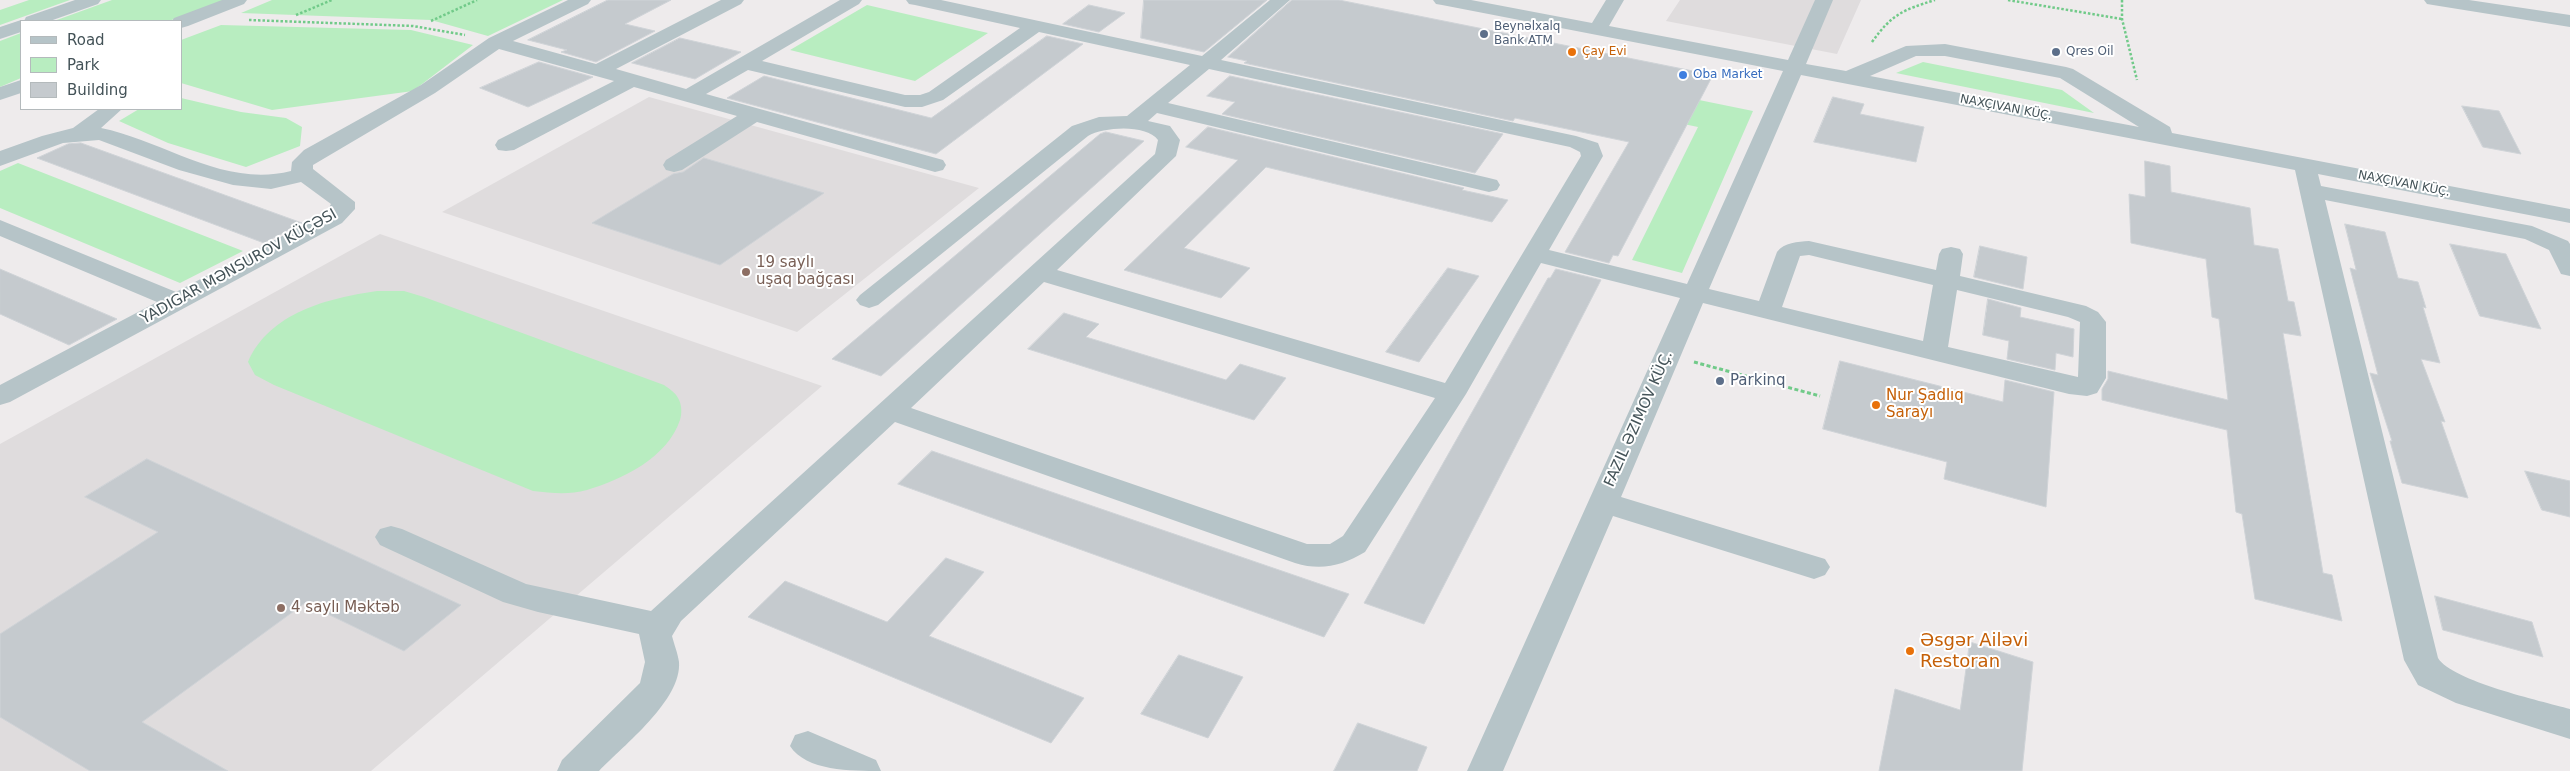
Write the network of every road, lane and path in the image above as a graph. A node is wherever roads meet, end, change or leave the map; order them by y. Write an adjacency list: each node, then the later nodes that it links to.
1 (92, 0): 19 (street)
2 (238, 0): 23 (street)
3 (332, 0): 17 (path)
4 (477, 0): 21 (path)
5 (582, 0): 28 (street)
6 (735, 0): 33 (street)
7 (853, 0): 30 (street)
8 (915, 0): 25 (street)
9 (1281, 0): 31 (street)
10 (1442, 0): 26 (street)
11 (1615, 0): 26 (street)
12 (1824, 0): 32 (street, FAZIL ƏZIMOV KÜÇ.)
13 (1935, 0): 29 (path)
14 (2008, 0): 18 (path)
15 (2122, 0): 18 (path)
16 (2433, 0): 22 (street)
17 (296, 15)
18 (2122, 19): 36 (path)
19 (36, 20)
20 (248, 20): 28 (path)
21 (431, 20)
22 (2570, 21)
23 (182, 22)
24 (20, 26): 27 (street)
25 (1035, 26): 30 (street); 31 (street)
26 (1597, 30): 32 (street)
27 (0, 33)
28 (496, 42): 33 (street); 50 (street)
29 (1868, 46)
30 (745, 63): 39 (street)
31 (1203, 63): 40 (street); 55 (street)
32 (1794, 68): 34 (street); 60 (street, FAZIL ƏZIMOV KÜÇ.)
33 (598, 71): 35 (street)
34 (1848, 78): 45 (street); 45 (street)
35 (632, 80): 39 (street); 46 (street)
36 (2136, 80)
37 (20, 86): 38 (street)
38 (0, 94)
39 (689, 96): 42 (street)
40 (1152, 106): 43 (street); 52 (street)
41 (111, 110): 44 (street)
42 (755, 114): 48 (street); 49 (street)
43 (1132, 123): 58 (street); 61 (street)
44 (81, 133): 47 (street); 50 (street)
45 (2176, 141): 51 (street)
46 (506, 145)
47 (0, 159)
48 (674, 165)
49 (935, 165)
50 (305, 174): 62 (street, YADIGAR MƏNSUROV KÜÇƏSI)
51 (2308, 178): 53 (street); 57 (street); 74 (street)
52 (1488, 185)
53 (2570, 216)
54 (0, 227): 62 (street)
55 (1534, 254): 60 (street); 66 (street)
56 (1951, 254): 59 (street)
57 (2570, 269)
58 (1041, 273): 66 (street); 69 (street)
59 (1947, 281): 63 (street); 64 (street); 64 (street)
60 (1694, 293): 63 (street); 65 (street, FAZIL ƏZIMOV KÜÇ.)
61 (869, 300)
62 (178, 302): 67 (street, YADIGAR MƏNSUROV KÜÇƏSI)
63 (1768, 311): 64 (street)
64 (1934, 352)
65 (1667, 355): 68 (path); 70 (street, FAZIL ƏZIMOV KÜÇ.)
66 (1452, 394): 69 (street)
67 (0, 396)
68 (1820, 396)
69 (890, 411): 73 (street)
70 (1603, 502): 72 (street); 78 (street, FAZIL ƏZIMOV KÜÇ.)
71 (391, 537): 73 (street)
72 (1814, 567)
73 (659, 625): 76 (street)
74 (2570, 724)
75 (808, 746): 77 (street)
76 (575, 771)
77 (863, 771)
78 (1485, 771)

